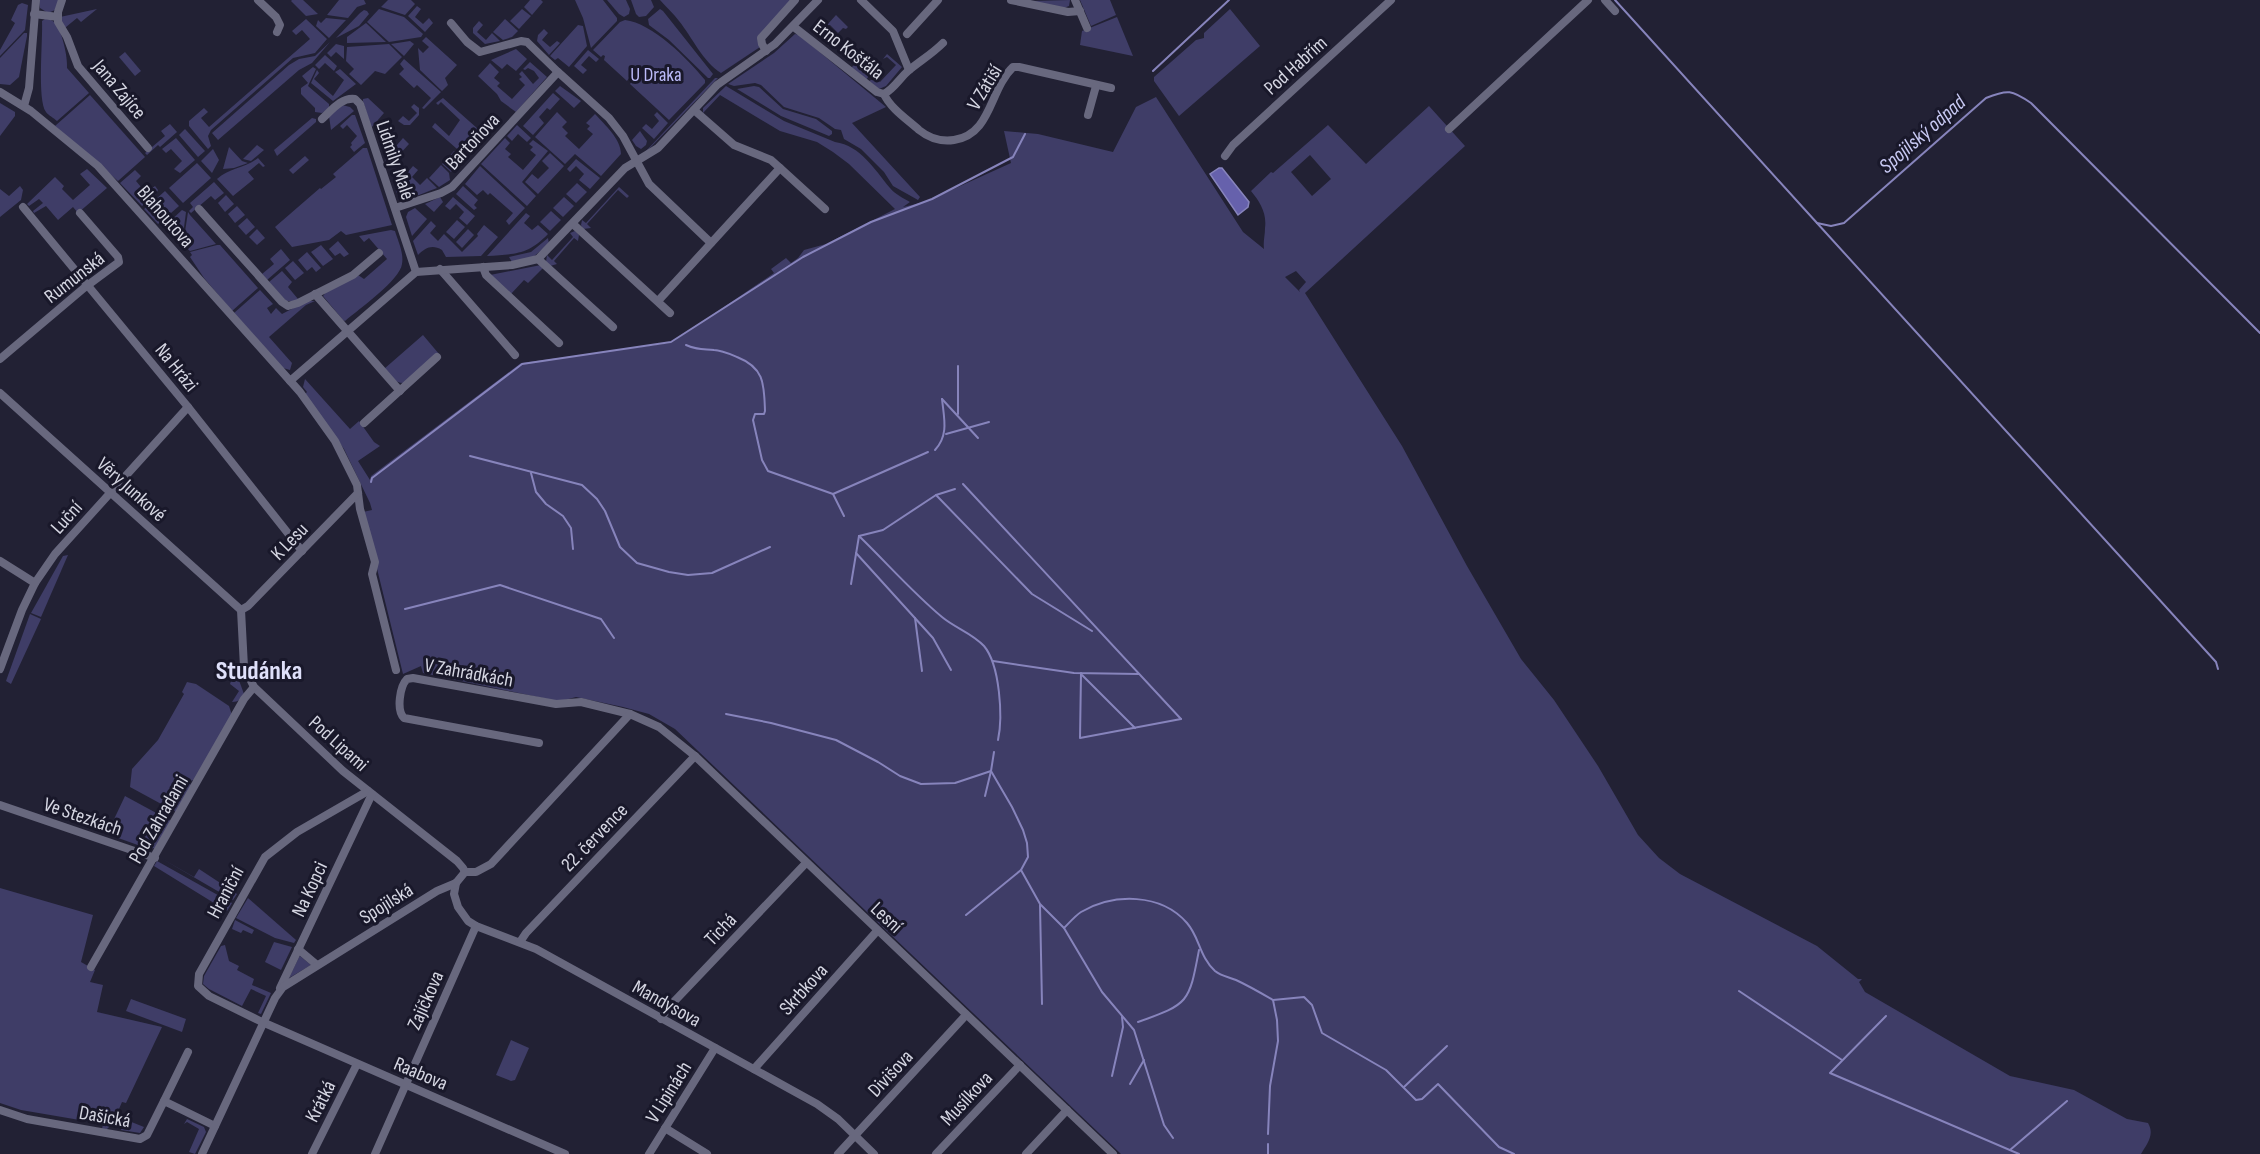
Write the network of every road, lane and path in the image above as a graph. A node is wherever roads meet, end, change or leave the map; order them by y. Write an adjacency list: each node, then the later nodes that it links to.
1 (36, 0): 15 (street)
2 (62, 0): 16 (street)
3 (258, 0): 20 (street)
4 (795, 0): 23 (street)
5 (818, 0): 18 (street)
6 (861, 0): 24 (street, Erno Košťála)
7 (1011, 0): 13 (street)
8 (1075, 0): 13 (street)
9 (1391, 0): 36 (street, Pod Habřím)
10 (1588, 0): 34 (street)
11 (1605, 0): 14 (street)
12 (935, 1): 21 (street)
13 (1080, 11): 19 (street)
14 (1615, 11)
15 (34, 14): 16 (street); 30 (street)
16 (58, 17): 35 (street, Jana Zajíce)
17 (451, 23): 25 (street)
18 (794, 27): 23 (street); 29 (street, Erno Košťála)
19 (1087, 28)
20 (277, 32)
21 (907, 34)
22 (943, 44): 24 (street)
23 (766, 51): 31 (street)
24 (909, 70): 29 (street)
25 (558, 72): 37 (street); 40 (street, Bartoňova)
26 (1096, 86): 27 (street, V Zátiší); 29 (street, V Zátiší); 32 (street)
27 (1111, 88)
28 (0, 92): 30 (street, Blahoutova)
29 (884, 94)
30 (24, 106): 61 (street, Blahoutova)
31 (694, 110): 37 (street); 38 (street)
32 (1088, 115)
33 (322, 119): 40 (street, Lidmily Malé)
34 (1449, 129)
35 (148, 148)
36 (1225, 156)
37 (636, 161): 44 (street); 45 (street)
38 (780, 168): 42 (street); 45 (street)
39 (23, 207): 51 (street, Na Hrázi)
40 (395, 208): 50 (street, Lidmily Malé)
41 (199, 209): 52 (street)
42 (825, 209)
43 (80, 213): 51 (street, Rumunská)
44 (573, 224): 47 (street); 53 (street)
45 (711, 243): 53 (street)
46 (379, 254): 52 (street)
47 (538, 259): 48 (street); 55 (street)
48 (483, 267): 49 (street); 57 (street)
49 (440, 269): 50 (street); 58 (street)
50 (416, 272): 56 (street)
51 (88, 286): 60 (street, Rumunská); 64 (street, Na Hrázi)
52 (315, 294): 56 (street)
53 (658, 302): 54 (street)
54 (670, 313)
55 (613, 327)
56 (348, 330): 61 (street); 62 (street)
57 (559, 343)
58 (515, 355)
59 (437, 357): 62 (street)
60 (0, 359)
61 (290, 381): 67 (street, V Zahrádkách)
62 (400, 391): 65 (street)
63 (0, 393): 66 (street, Věry Junkové)
64 (188, 408): 66 (street, Luční); 68 (street, Na Hrázi)
65 (364, 423)
66 (111, 492): 70 (street, Luční); 71 (street, Věry Junkové)
67 (358, 493): 68 (street, K Lesu); 73 (street, V Zahrádkách)
68 (302, 551): 71 (street, K Lesu)
69 (0, 561): 70 (street)
70 (35, 583): 72 (street, Luční)
71 (241, 610): 74 (street, Pod Lipami)
72 (0, 669)
73 (396, 670)
74 (254, 687): 78 (street, Pod Lipami); 80 (street, Pod Zahradami)
75 (630, 714): 76 (street, V Zahrádkách); 77 (street, Lesní); 82 (street)
76 (539, 743)
77 (694, 756): 81 (street, Lesní); 86 (street, 22. července)
78 (370, 793): 82 (street, Pod Lipami); 87 (street, Na Kopci); 93 (street, Hraniční)
79 (0, 805): 80 (street, Ve Stezkách)
80 (155, 858): 89 (street, Pod Zahradami)
81 (806, 863): 85 (street, Lesní); 92 (street, Tichá)
82 (465, 872): 83 (street, Spojilská)
83 (456, 884): 84 (street, Mandysova); 88 (street, Spojilská)
84 (476, 926): 86 (street, Mandysova); 99 (street, Zajíčkova)
85 (877, 931): 91 (street, Lesní); 98 (street, Skrbkova)
86 (520, 942): 92 (street, Mandysova)
87 (298, 949): 88 (street); 90 (street, Na Kopci)
88 (317, 965): 90 (street, Spojilská)
89 (91, 967)
90 (275, 998): 93 (street, Spojilská)
91 (966, 1015): 97 (street, Lesní); 105 (street, Divišova)
92 (661, 1019): 94 (street, Mandysova)
93 (264, 1023): 96 (street, Raabova); 103 (street, Spojilská)
94 (715, 1048): 98 (street, Mandysova); 104 (street, V Lipinách)
95 (188, 1052): 100 (street)
96 (357, 1064): 99 (street, Raabova); 107 (street, Krátká)
97 (1020, 1065): 102 (street, Lesní); 114 (street, Musílkova)
98 (754, 1069): 105 (street, Mandysova)
99 (406, 1085): 108 (street, Zajíčkova); 109 (street, Raabova)
100 (164, 1101): 101 (street, Dašická); 103 (street)
101 (0, 1110)
102 (1067, 1110): 115 (street); 116 (street, Lesní)
103 (215, 1126): 106 (street, Spojilská)
104 (665, 1128): 110 (street, V Lipinách); 111 (street)
105 (855, 1136): 112 (street, Divišova); 113 (street, Mandysova)
106 (202, 1154)
107 (312, 1154)
108 (375, 1154)
109 (565, 1154)
110 (649, 1154)
111 (707, 1154)
112 (838, 1154)
113 (874, 1154)
114 (936, 1154)
115 (1026, 1154)
116 (1113, 1154)

